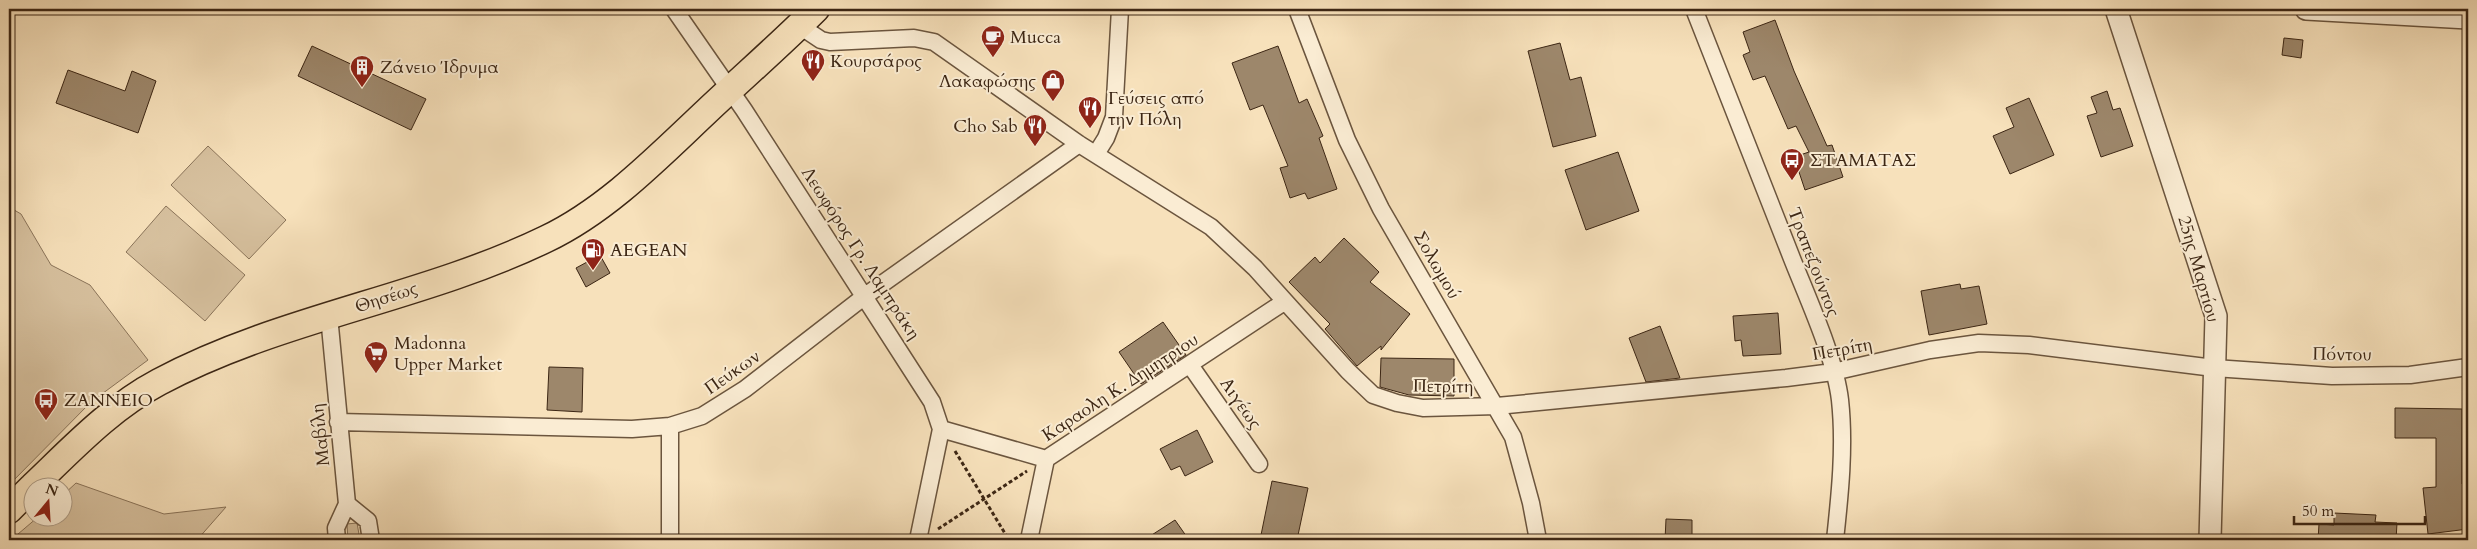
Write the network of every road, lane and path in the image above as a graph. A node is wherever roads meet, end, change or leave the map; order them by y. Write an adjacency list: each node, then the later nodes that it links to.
1 (674, 9): 10 (street, Λεωφόρος Γρ. Λαμπράκη)
2 (1120, 9): 12 (street)
3 (1297, 9): 20 (street, Σολωμού)
4 (1694, 9): 19 (street, Τραπεζούντος)
5 (2116, 9): 18 (street, 25ης Μαρτίου)
6 (2306, 9): 7 (street)
7 (2435, 12): 9 (street)
8 (808, 17): 10 (main road, Θησέως); 11 (street, Πετρίτη)
9 (2468, 18)
10 (729, 90): 13 (street, Λεωφόρος Γρ. Λαμπράκη); 15 (main road, Θησέως)
11 (1078, 144): 12 (street, Πετρίτη); 13 (street, Πεύκων)
12 (1096, 154): 14 (street, Πετρίτη)
13 (865, 296): 22 (street, Πεύκων); 23 (street, Λεωφόρος Γρ. Λαμπράκη)
14 (1284, 302): 16 (street, Καραολη Κ. Δημητριου); 20 (street, Πετρίτη)
15 (328, 316): 21 (street, Μαβίλη); 26 (main road, Θησέως)
16 (1190, 365): 24 (street, Καραολη Κ. Δημητριου); 25 (street, Αιγέως)
17 (2468, 366): 18 (street, Πόντου)
18 (2214, 368): 19 (street, Πετρίτη); 40 (street, 25ης Μαρτίου)
19 (1833, 372): 20 (street, Πετρίτη); 39 (street, Τραπεζούντος)
20 (1496, 406): 38 (street, Σολωμού)
21 (338, 422): 22 (street, Πεύκων); 29 (street, Μαβίλη)
22 (670, 426): 34 (street)
23 (941, 429): 24 (street); 28 (path); 35 (street)
24 (1046, 459): 28 (path); 37 (street, Καραολη Κ. Δημητριου)
25 (1259, 464)
26 (44, 476)
27 (22, 498): 30 (main road, Θησέως)
28 (984, 499): 31 (path); 36 (path)
29 (347, 504): 32 (street); 33 (street)
30 (9, 510)
31 (936, 530)
32 (337, 540)
33 (371, 540)
34 (670, 540)
35 (918, 540)
36 (1009, 540)
37 (1029, 540)
38 (1538, 540)
39 (1835, 540)
40 (2210, 540)

